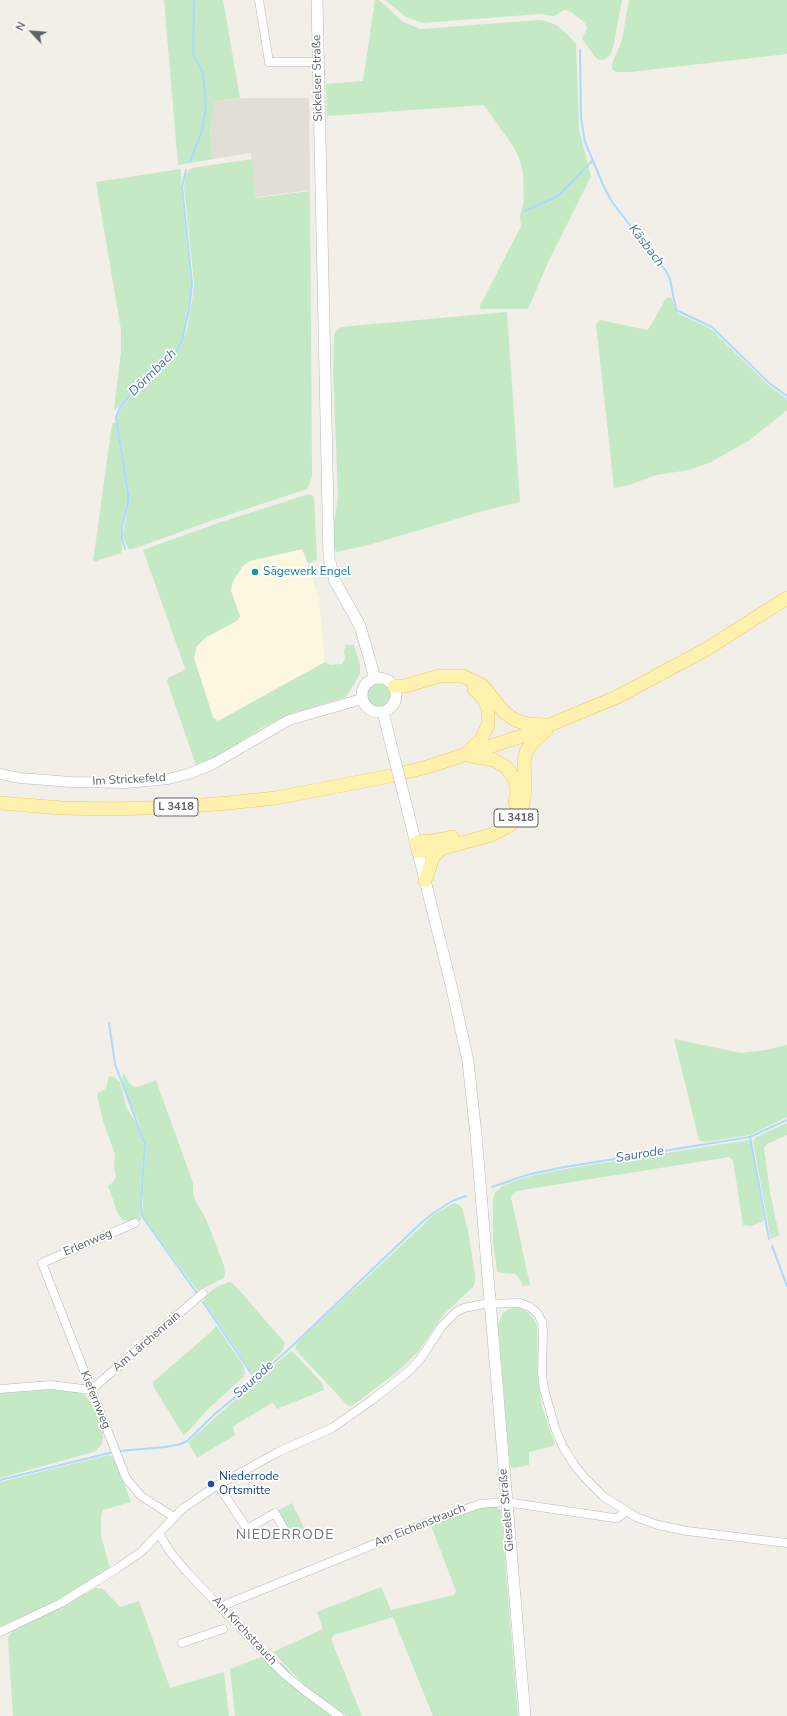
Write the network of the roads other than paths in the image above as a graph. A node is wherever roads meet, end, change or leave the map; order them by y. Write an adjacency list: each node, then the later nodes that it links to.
1 (259, 0): 3 (street)
2 (317, 0): 3 (main road, Sickelser Straße)
3 (318, 62): 5 (main road, Sickelser Straße)
4 (787, 598): 9 (main road, L 3418)
5 (375, 678): 6 (main road); 7 (main road)
6 (395, 691): 8 (main road); 9 (main road, L 3418); 10 (main road)
7 (362, 699): 8 (main road); 11 (street, Im Strickefeld)
8 (383, 712): 13 (main road, Gieseler Straße, bridge)
9 (552, 725): 10 (main road, L 3418); 14 (main road, L 3418)
10 (465, 756): 12 (main road, L 3418); 13 (main road, L 3418)
11 (0, 774)
12 (0, 803)
13 (417, 846): 14 (main road, L 3418); 15 (main road, Gieseler Straße)
14 (441, 849): 15 (main road)
15 (426, 881): 19 (main road, Gieseler Straße)
16 (134, 1223): 17 (street, Erlenweg)
17 (42, 1263): 21 (street, Kiefernweg)
18 (203, 1293): 21 (street, Am Lärchenrain)
19 (490, 1304): 22 (street); 23 (main road, Gieseler Straße); 24 (street)
20 (0, 1389): 21 (street)
21 (91, 1390): 25 (street, Kiefernweg)
22 (218, 1485): 25 (street); 26 (street)
23 (506, 1502): 24 (street, Am Eichenstrauch); 29 (street, Am Eichenstrauch); 34 (main road, Gieseler Straße)
24 (626, 1511): 28 (street)
25 (174, 1517): 27 (street)
26 (284, 1529)
27 (159, 1534): 29 (street, Am Kirchstrauch); 31 (street)
28 (787, 1543)
29 (222, 1606): 33 (street, Am Kirchstrauch)
30 (223, 1629): 32 (street, Am Kirchstrauch)
31 (0, 1632)
32 (182, 1643)
33 (339, 1716)
34 (525, 1716)

